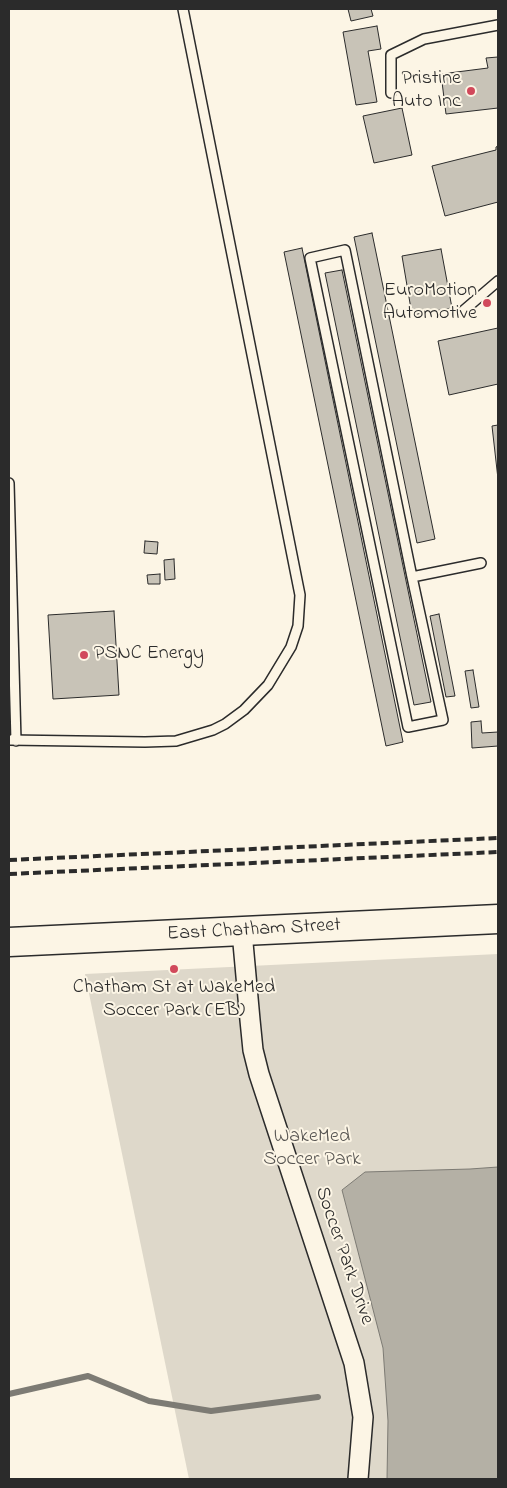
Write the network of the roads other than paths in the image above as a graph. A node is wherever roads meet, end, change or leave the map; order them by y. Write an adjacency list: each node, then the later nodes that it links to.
1 (183, 9): 9 (lane)
2 (498, 25): 3 (lane)
3 (391, 93)
4 (498, 281): 5 (lane)
5 (463, 311)
6 (9, 483): 9 (lane)
7 (482, 563): 8 (lane)
8 (412, 577): 8 (lane)
9 (12, 740)
10 (498, 919): 11 (main road, East Chatham Street)
11 (242, 932): 12 (main road, East Chatham Street); 13 (street, Soccer Park Drive)
12 (9, 942)
13 (358, 1479)

